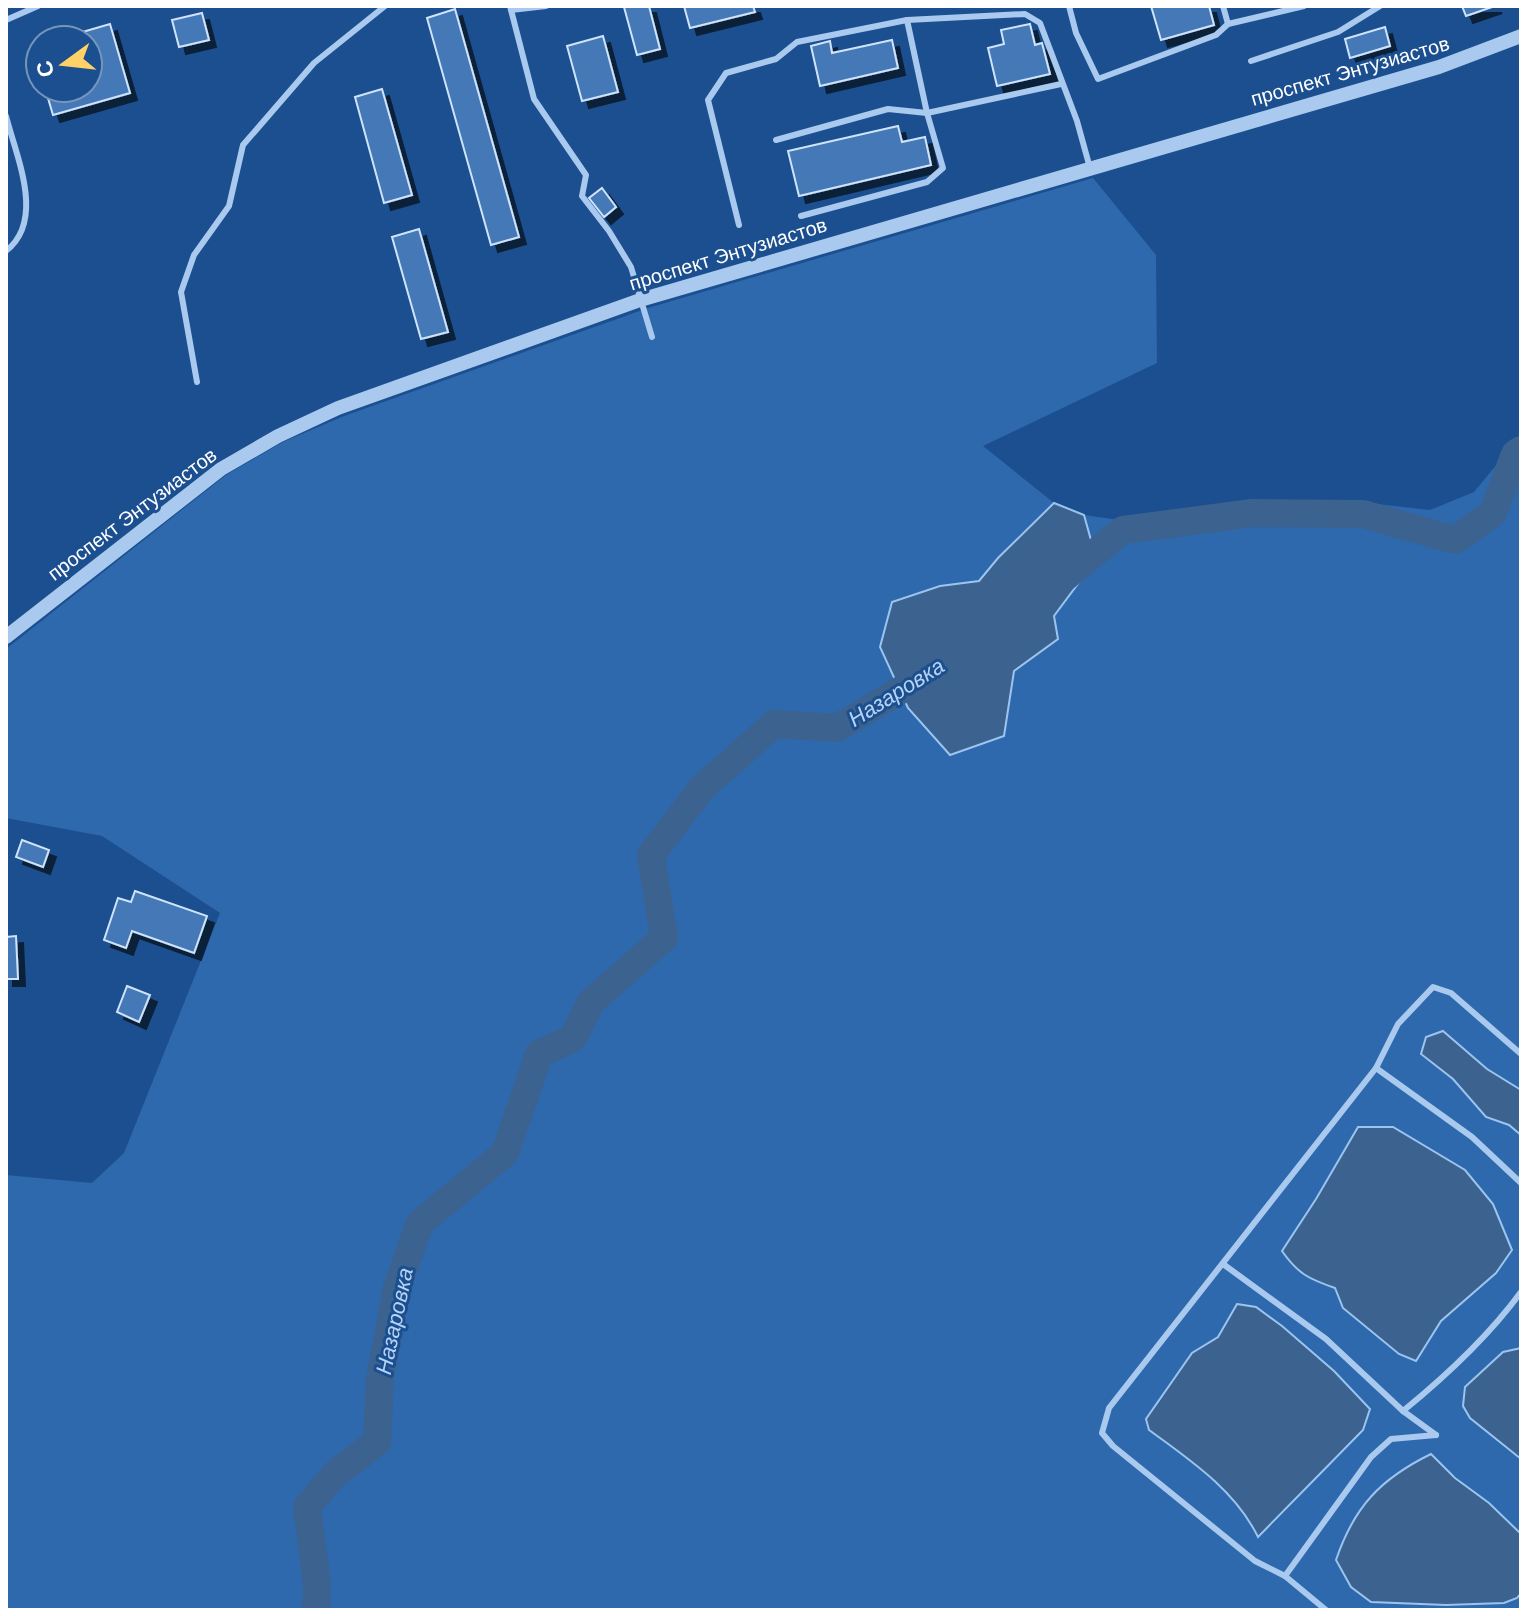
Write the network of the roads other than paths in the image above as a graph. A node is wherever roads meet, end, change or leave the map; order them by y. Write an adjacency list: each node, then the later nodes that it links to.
1 (38, 6): 9 (lane)
2 (385, 6): 24 (lane)
3 (546, 6): 8 (lane)
4 (1069, 6): 11 (lane)
5 (1223, 6): 11 (lane)
6 (1304, 6): 11 (lane)
7 (1380, 6): 13 (lane)
8 (510, 8): 22 (lane)
9 (6, 20)
10 (907, 20): 14 (lane); 15 (lane); 20 (lane)
11 (1228, 24)
12 (1521, 36): 18 (street, проспект Энтузиастов)
13 (1251, 61)
14 (1061, 84): 15 (lane); 18 (lane)
15 (927, 113): 17 (lane); 19 (lane)
16 (6, 116): 21 (lane)
17 (776, 140)
18 (1090, 168): 22 (street, проспект Энтузиастов)
19 (801, 216)
20 (739, 225)
21 (6, 251)
22 (640, 300): 23 (lane); 25 (street, проспект Энтузиастов)
23 (652, 337)
24 (197, 382)
25 (6, 637)
26 (1521, 1054): 27 (lane)
27 (1376, 1068): 28 (lane); 29 (lane)
28 (1521, 1183)
29 (1223, 1264): 33 (lane); 34 (lane)
30 (1521, 1292): 31 (lane)
31 (1515, 1300): 32 (lane); 33 (lane)
32 (1521, 1307)
33 (1403, 1411): 34 (lane)
34 (1285, 1576): 35 (lane)
35 (1326, 1610)

